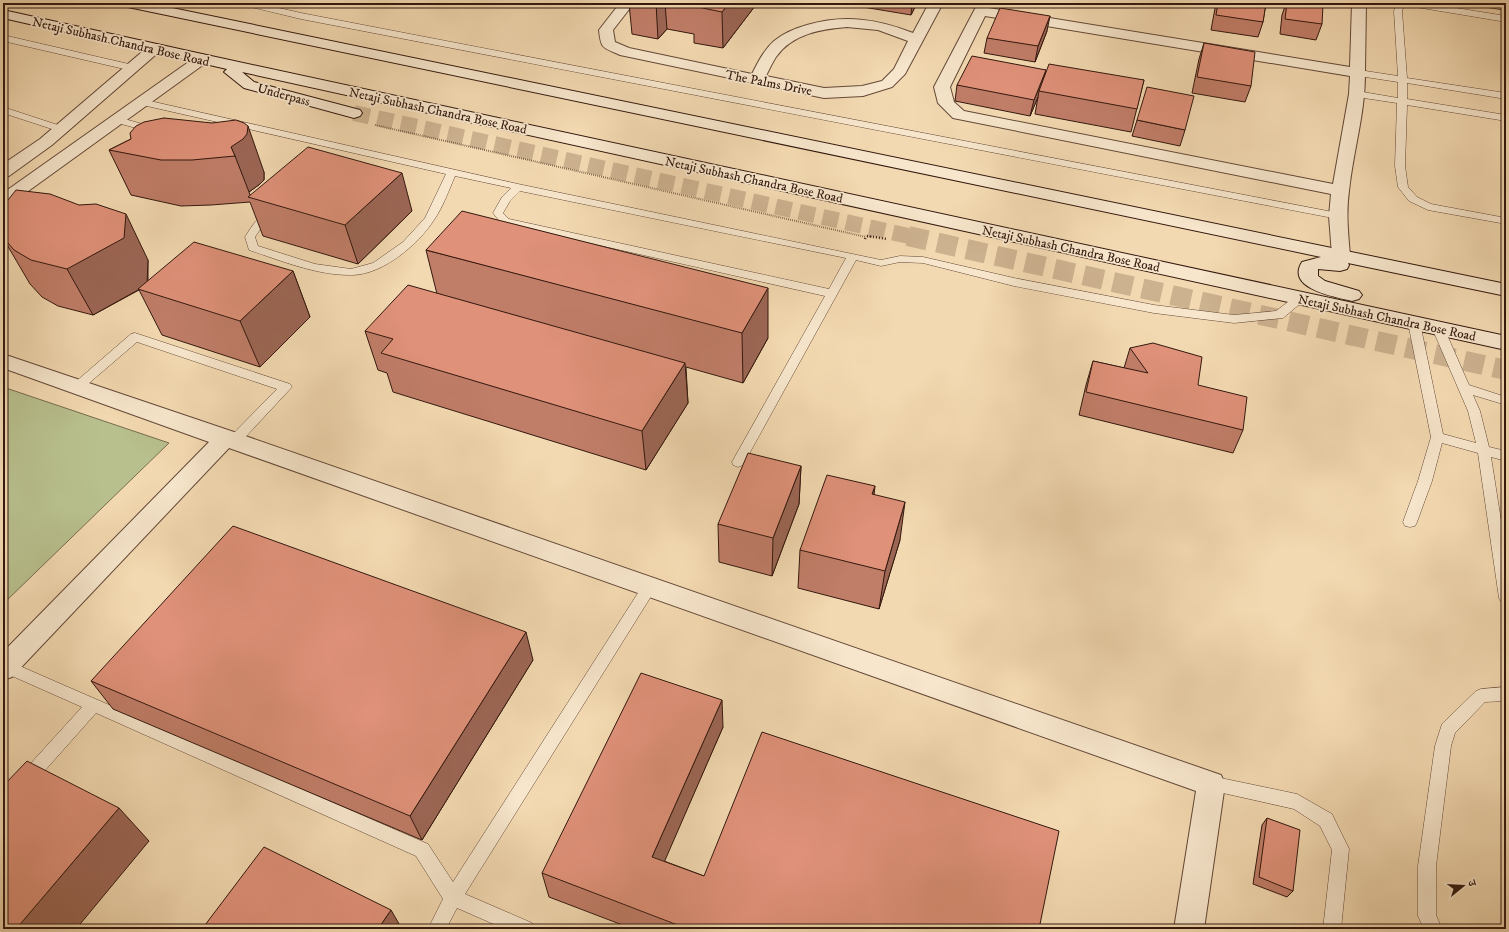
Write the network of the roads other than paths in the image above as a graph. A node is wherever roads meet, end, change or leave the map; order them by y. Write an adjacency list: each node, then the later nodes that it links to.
1 (128, 3): 40 (street)
2 (246, 3): 38 (lane)
3 (627, 3): 19 (street, The Palms Drive)
4 (936, 3): 12 (street, The Palms Drive)
5 (1359, 3): 17 (street)
6 (1488, 3): 7 (street)
7 (1506, 6)
8 (983, 7): 17 (street); 35 (street)
9 (3, 14): 13 (street, Netaji Subhash Chandra Bose Road)
10 (1506, 19): 18 (lane)
11 (3, 38): 16 (lane)
12 (916, 39): 19 (street); 19 (street, The Palms Drive)
13 (155, 48): 14 (street, Netaji Subhash Chandra Bose Road); 16 (street)
14 (202, 59): 15 (street, Netaji Subhash Chandra Bose Road); 23 (street)
15 (220, 63): 25 (street, Underpass); 44 (street, Netaji Subhash Chandra Bose Road)
16 (133, 68): 28 (street)
17 (1358, 73): 18 (lane); 20 (street)
18 (1403, 79): 21 (lane); 22 (lane)
19 (756, 80)
20 (1358, 94): 22 (lane); 35 (street)
21 (1506, 96)
22 (1402, 101): 26 (lane); 39 (lane)
23 (141, 102): 27 (street); 30 (lane)
24 (3, 110): 28 (lane)
25 (354, 113)
26 (1506, 118)
27 (117, 120): 29 (lane); 36 (street)
28 (62, 128): 32 (street)
29 (160, 132)
30 (349, 148): 31 (lane); 33 (lane)
31 (338, 157)
32 (3, 172)
33 (452, 172): 34 (lane); 37 (lane)
34 (518, 187): 41 (lane); 43 (lane)
35 (1340, 191): 38 (street)
36 (3, 201)
37 (280, 206)
38 (1338, 216): 40 (street)
39 (1506, 221)
40 (1341, 255): 42 (street)
41 (853, 256): 43 (lane); 44 (lane)
42 (1506, 292): 47 (street)
43 (833, 294): 57 (lane)
44 (1301, 298): 45 (street, Netaji Subhash Chandra Bose Road)
45 (1414, 323): 46 (street, Netaji Subhash Chandra Bose Road); 53 (lane)
46 (1438, 328): 48 (street, Netaji Subhash Chandra Bose Road); 51 (lane)
47 (1506, 334)
48 (1506, 343)
49 (3, 360): 50 (street)
50 (77, 387): 54 (street); 54 (lane)
51 (1464, 388): 52 (lane); 55 (lane)
52 (1506, 401)
53 (1436, 437): 55 (lane); 58 (lane)
54 (230, 439): 59 (street); 61 (street)
55 (1484, 451): 56 (lane); 60 (lane)
56 (1506, 456)
57 (738, 462)
58 (1410, 522)
59 (650, 586): 64 (street); 66 (lane)
60 (1506, 598)
61 (4, 668): 63 (lane)
62 (1506, 694): 71 (lane)
63 (92, 705): 65 (lane); 66 (lane)
64 (1211, 784): 69 (street); 70 (lane)
65 (3, 806)
66 (453, 898): 67 (lane); 68 (lane)
67 (437, 929)
68 (526, 929)
69 (1188, 929)
70 (1332, 929)
71 (1433, 929)

